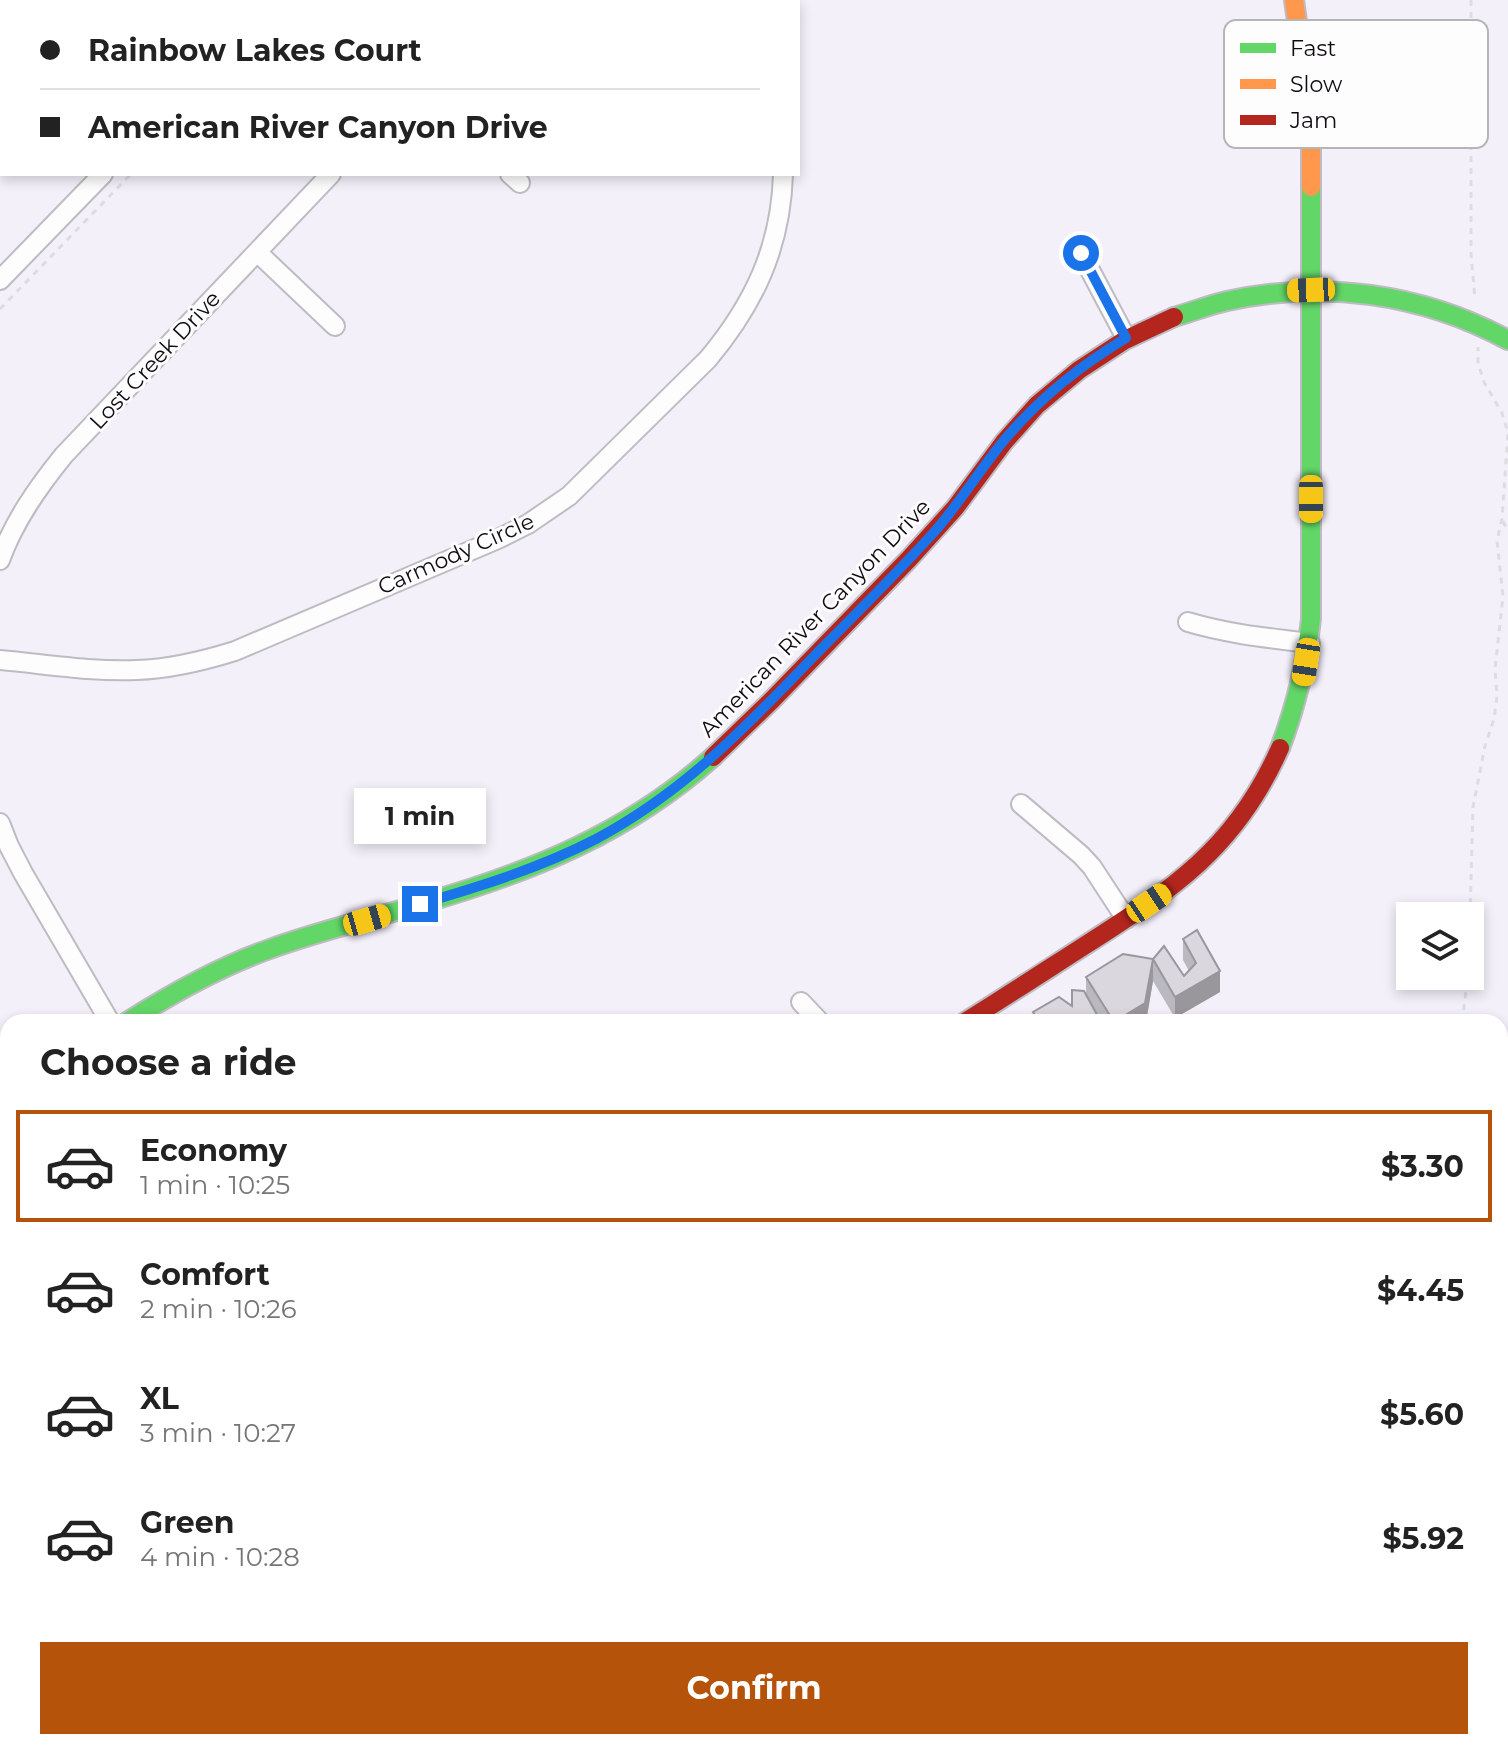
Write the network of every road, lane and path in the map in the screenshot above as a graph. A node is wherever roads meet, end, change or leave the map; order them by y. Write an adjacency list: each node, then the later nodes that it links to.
1 (1294, 0): 2 (street)
2 (1297, 20)
3 (1311, 148): 12 (street)
4 (1471, 148): 14 (path)
5 (101, 176): 11 (street)
6 (129, 176): 13 (path)
7 (329, 176): 9 (street, Lost Creek Drive)
8 (783, 176): 23 (street, Carmody Circle)
9 (257, 252): 15 (street); 20 (street, Lost Creek Drive)
10 (1081, 253): 16 (street)
11 (0, 280)
12 (1311, 290): 14 (street, American River Canyon Drive); 16 (street, American River Canyon Drive); 22 (street)
13 (0, 309)
14 (1478, 324): 17 (street, American River Canyon Drive); 18 (path)
15 (335, 326)
16 (1126, 338): 32 (street, American River Canyon Drive)
17 (1508, 340)
18 (1502, 519): 19 (path); 27 (path)
19 (1508, 532)
20 (0, 560)
21 (1188, 622): 22 (street)
22 (1310, 643): 28 (street)
23 (0, 660)
24 (1021, 804): 28 (street)
25 (0, 823): 26 (street)
26 (4, 848): 31 (street)
27 (1470, 902)
28 (1126, 919): 34 (street)
29 (1466, 990): 35 (path)
30 (801, 1002): 33 (street)
31 (105, 1014)
32 (140, 1014)
33 (812, 1014)
34 (978, 1014)
35 (1463, 1014)

